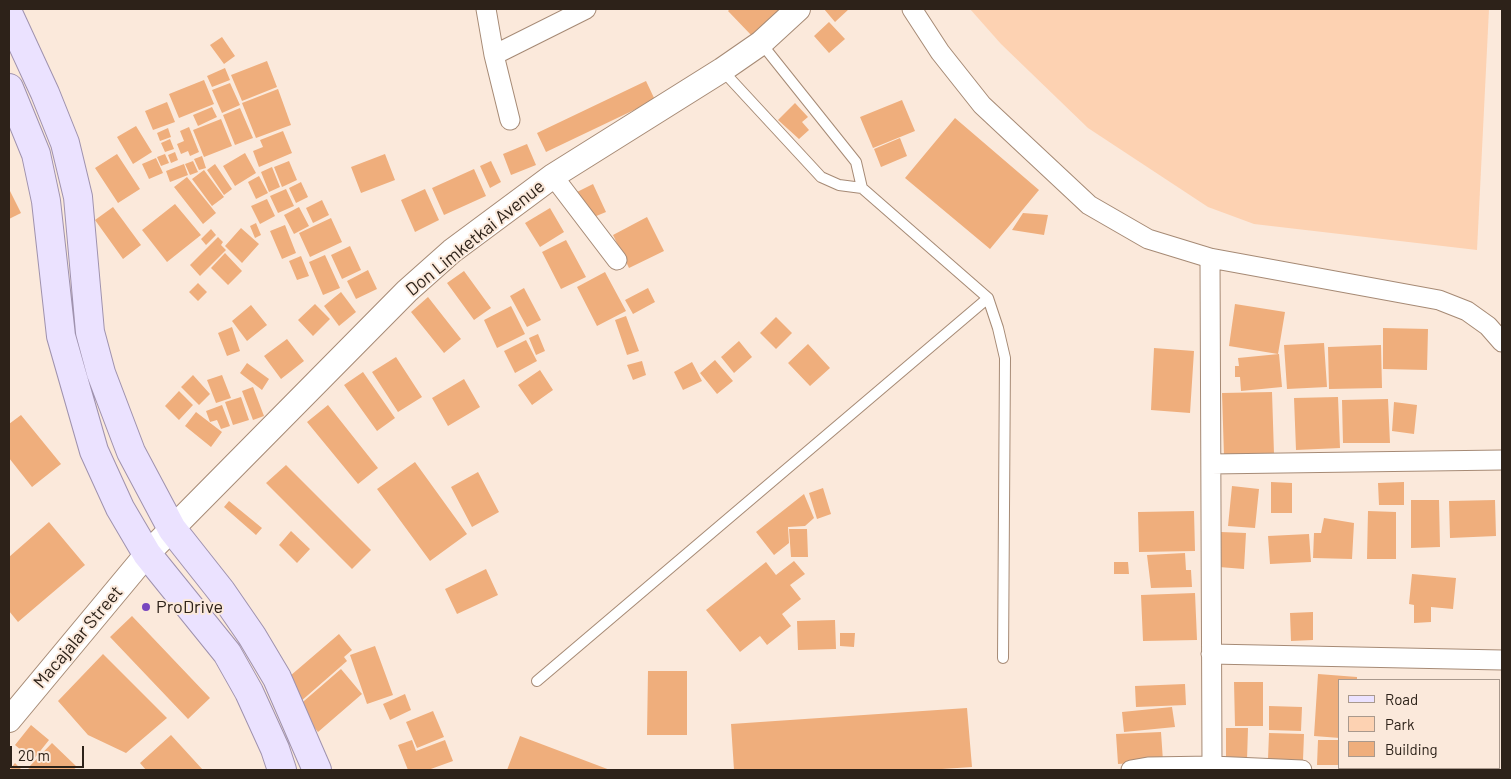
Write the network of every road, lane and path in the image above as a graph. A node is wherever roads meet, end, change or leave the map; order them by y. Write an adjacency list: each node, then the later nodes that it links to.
1 (486, 9): 7 (street)
2 (586, 9): 7 (street)
3 (798, 9): 6 (street, Don Limketkai Avenue)
4 (912, 9): 13 (street)
5 (9, 15): 19 (main road)
6 (761, 43): 8 (street, Don Limketkai Avenue); 12 (lane)
7 (494, 56): 10 (street)
8 (722, 70): 11 (street, Don Limketkai Avenue); 12 (lane)
9 (9, 88): 20 (main road)
10 (510, 120)
11 (553, 176): 14 (street); 19 (street, Don Limketkai Avenue)
12 (862, 188): 15 (lane)
13 (1210, 258): 16 (street); 18 (street)
14 (617, 260)
15 (988, 298): 22 (lane); 24 (lane)
16 (1502, 342)
17 (1502, 460): 18 (street)
18 (1211, 464): 21 (street)
19 (172, 529): 20 (street, Don Limketkai Avenue); 28 (main road)
20 (147, 554): 25 (street, Macajalar Street); 27 (main road)
21 (1211, 654): 23 (street); 26 (street)
22 (1003, 658)
23 (1502, 660)
24 (537, 681)
25 (9, 720)
26 (1212, 766): 29 (street); 30 (street)
27 (282, 770)
28 (317, 770)
29 (1131, 770)
30 (1302, 770)

